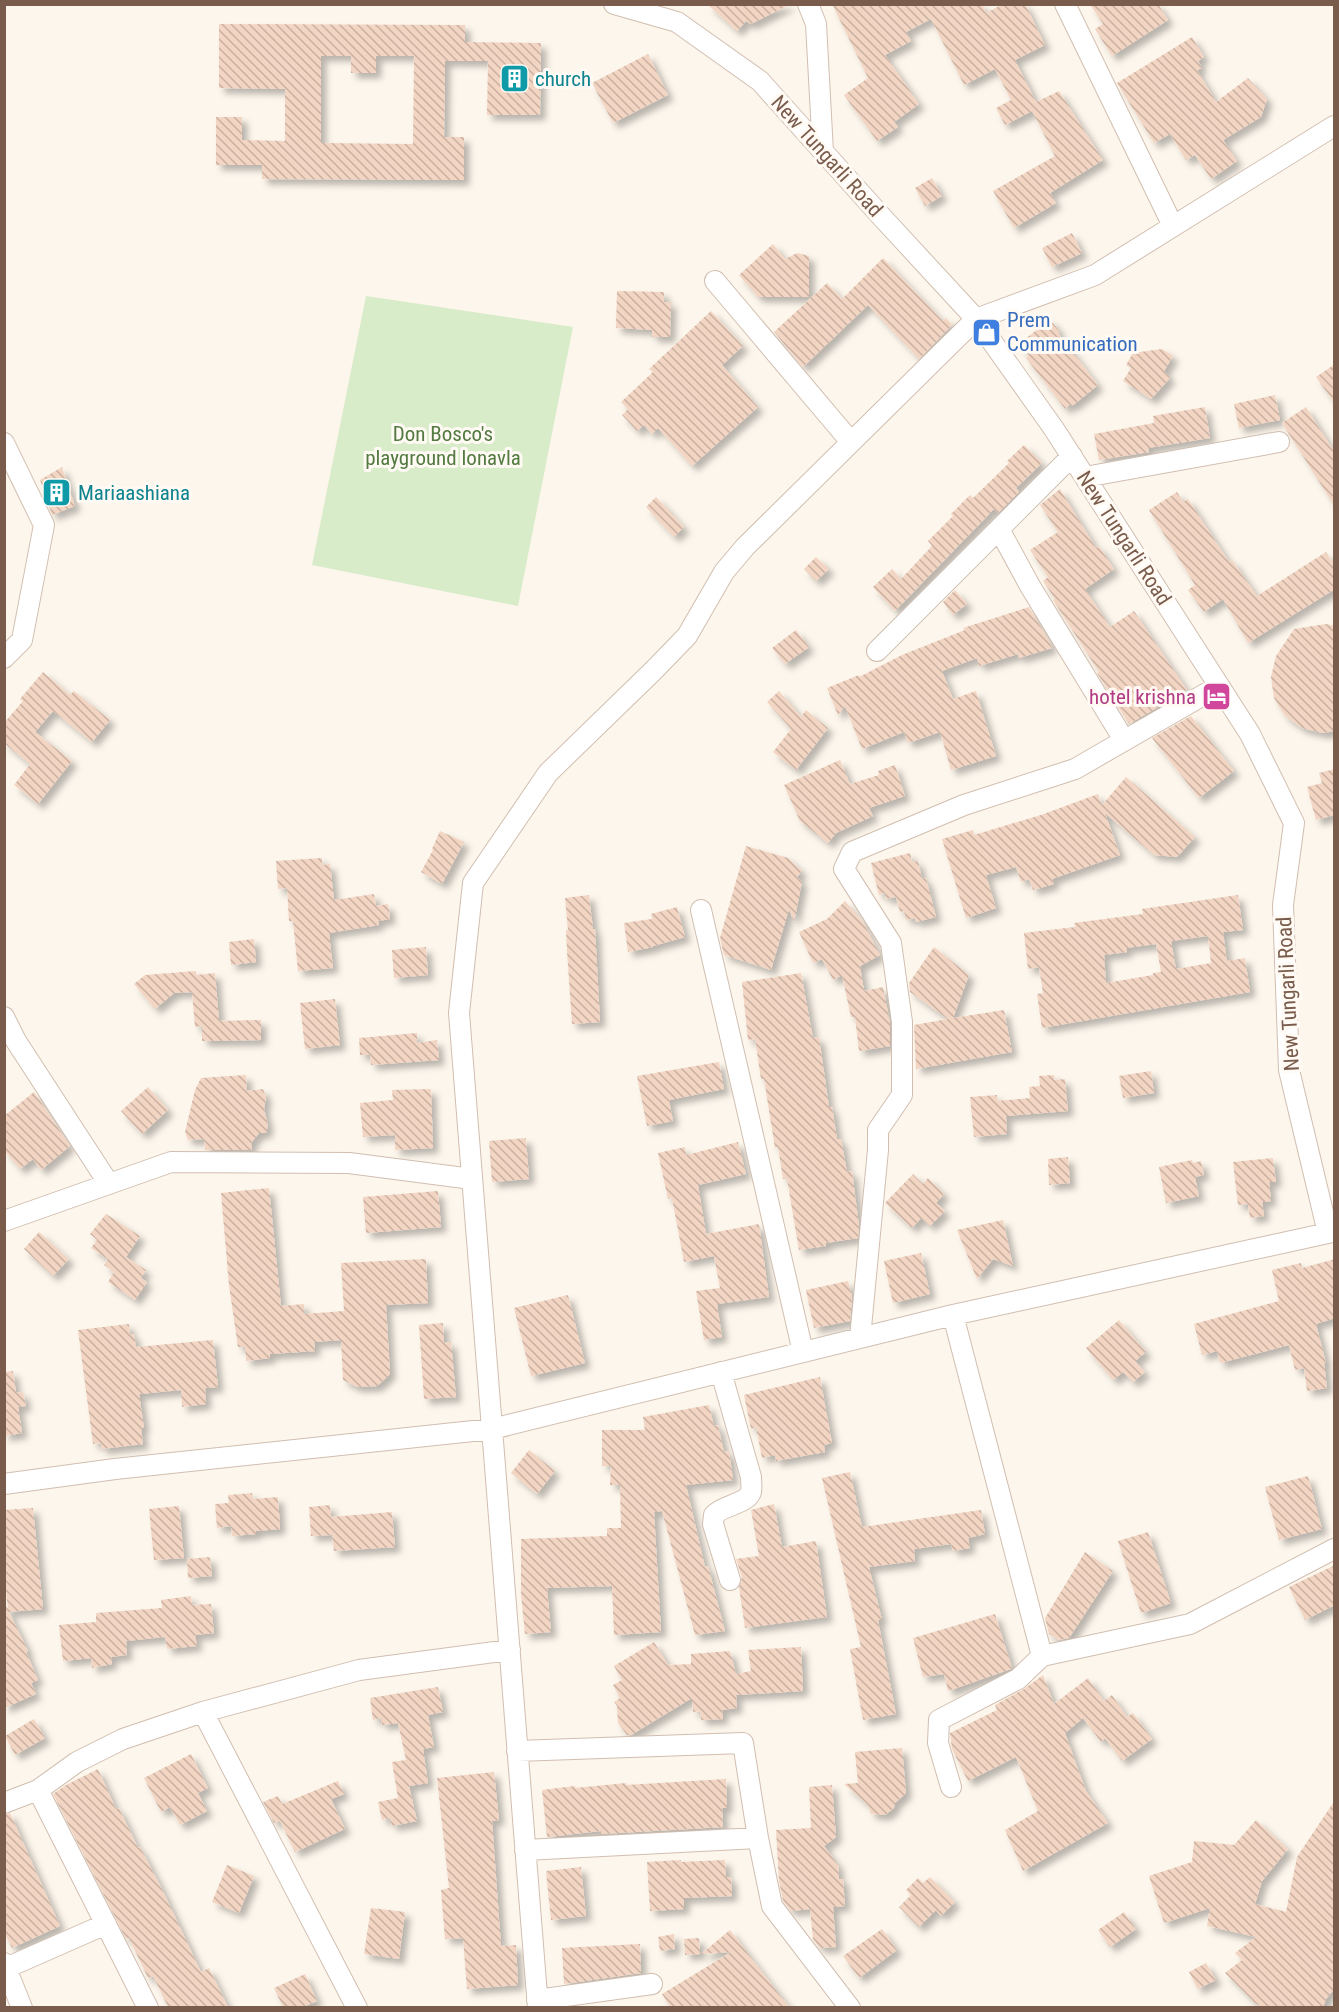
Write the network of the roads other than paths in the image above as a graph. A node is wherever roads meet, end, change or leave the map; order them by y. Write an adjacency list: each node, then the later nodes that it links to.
1 (614, 4): 5 (street, New Tungarli Road)
2 (808, 4): 5 (street)
3 (1065, 4): 6 (street)
4 (1335, 126): 6 (street)
5 (823, 152): 8 (street, New Tungarli Road)
6 (1173, 226): 8 (street)
7 (715, 281): 9 (street)
8 (976, 319): 9 (street); 12 (street, New Tungarli Road)
9 (851, 442): 21 (street)
10 (1279, 442): 13 (street)
11 (4, 443): 16 (street)
12 (1072, 456): 13 (street, New Tungarli Road); 14 (street)
13 (1085, 477): 17 (street, New Tungarli Road)
14 (999, 529): 15 (street); 18 (street)
15 (877, 651)
16 (4, 658)
17 (1219, 686): 18 (street); 24 (street, New Tungarli Road)
18 (1124, 740): 26 (street)
19 (701, 910): 27 (street)
20 (4, 1017): 22 (street)
21 (472, 1179): 22 (street); 29 (street)
22 (109, 1184): 23 (street)
23 (4, 1221)
24 (1331, 1233): 25 (street)
25 (953, 1315): 26 (street); 34 (street)
26 (860, 1338): 27 (street)
27 (803, 1352): 28 (street)
28 (721, 1372): 29 (street); 32 (street)
29 (492, 1429): 30 (street); 33 (street)
30 (4, 1484)
31 (1335, 1549): 34 (street)
32 (730, 1580)
33 (510, 1650): 35 (street); 36 (street)
34 (1042, 1656): 37 (street)
35 (202, 1712): 38 (street); 48 (street)
36 (518, 1750): 40 (street); 41 (street)
37 (951, 1787)
38 (38, 1790): 39 (street); 42 (street)
39 (4, 1803)
40 (758, 1838): 41 (street); 49 (street)
41 (525, 1850): 45 (street)
42 (106, 1924): 43 (street); 47 (street)
43 (5, 1965): 46 (street)
44 (652, 1984): 45 (street)
45 (537, 2004)
46 (22, 2007)
47 (148, 2007)
48 (357, 2007)
49 (850, 2007)

